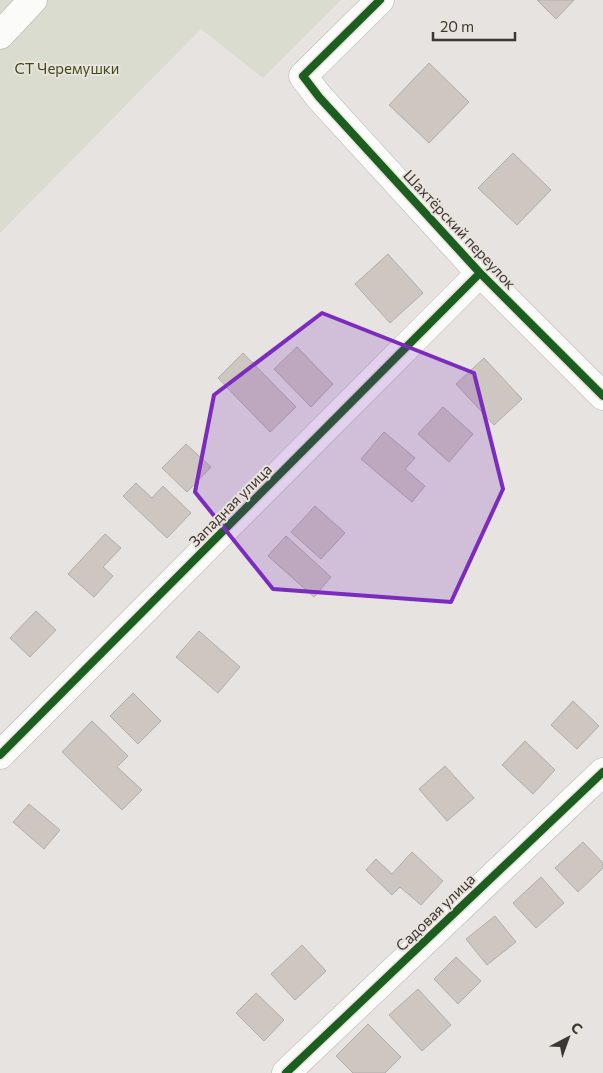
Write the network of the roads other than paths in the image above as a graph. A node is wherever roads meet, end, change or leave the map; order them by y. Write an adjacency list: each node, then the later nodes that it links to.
1 (34, 0): 3 (street)
2 (380, 0): 4 (street, Шахтёрский переулок)
3 (0, 35)
4 (480, 273): 5 (street, Шахтёрский переулок); 6 (street, Западная улица)
5 (603, 396)
6 (0, 755)
7 (603, 772): 8 (street, Садовая улица)
8 (286, 1073)

